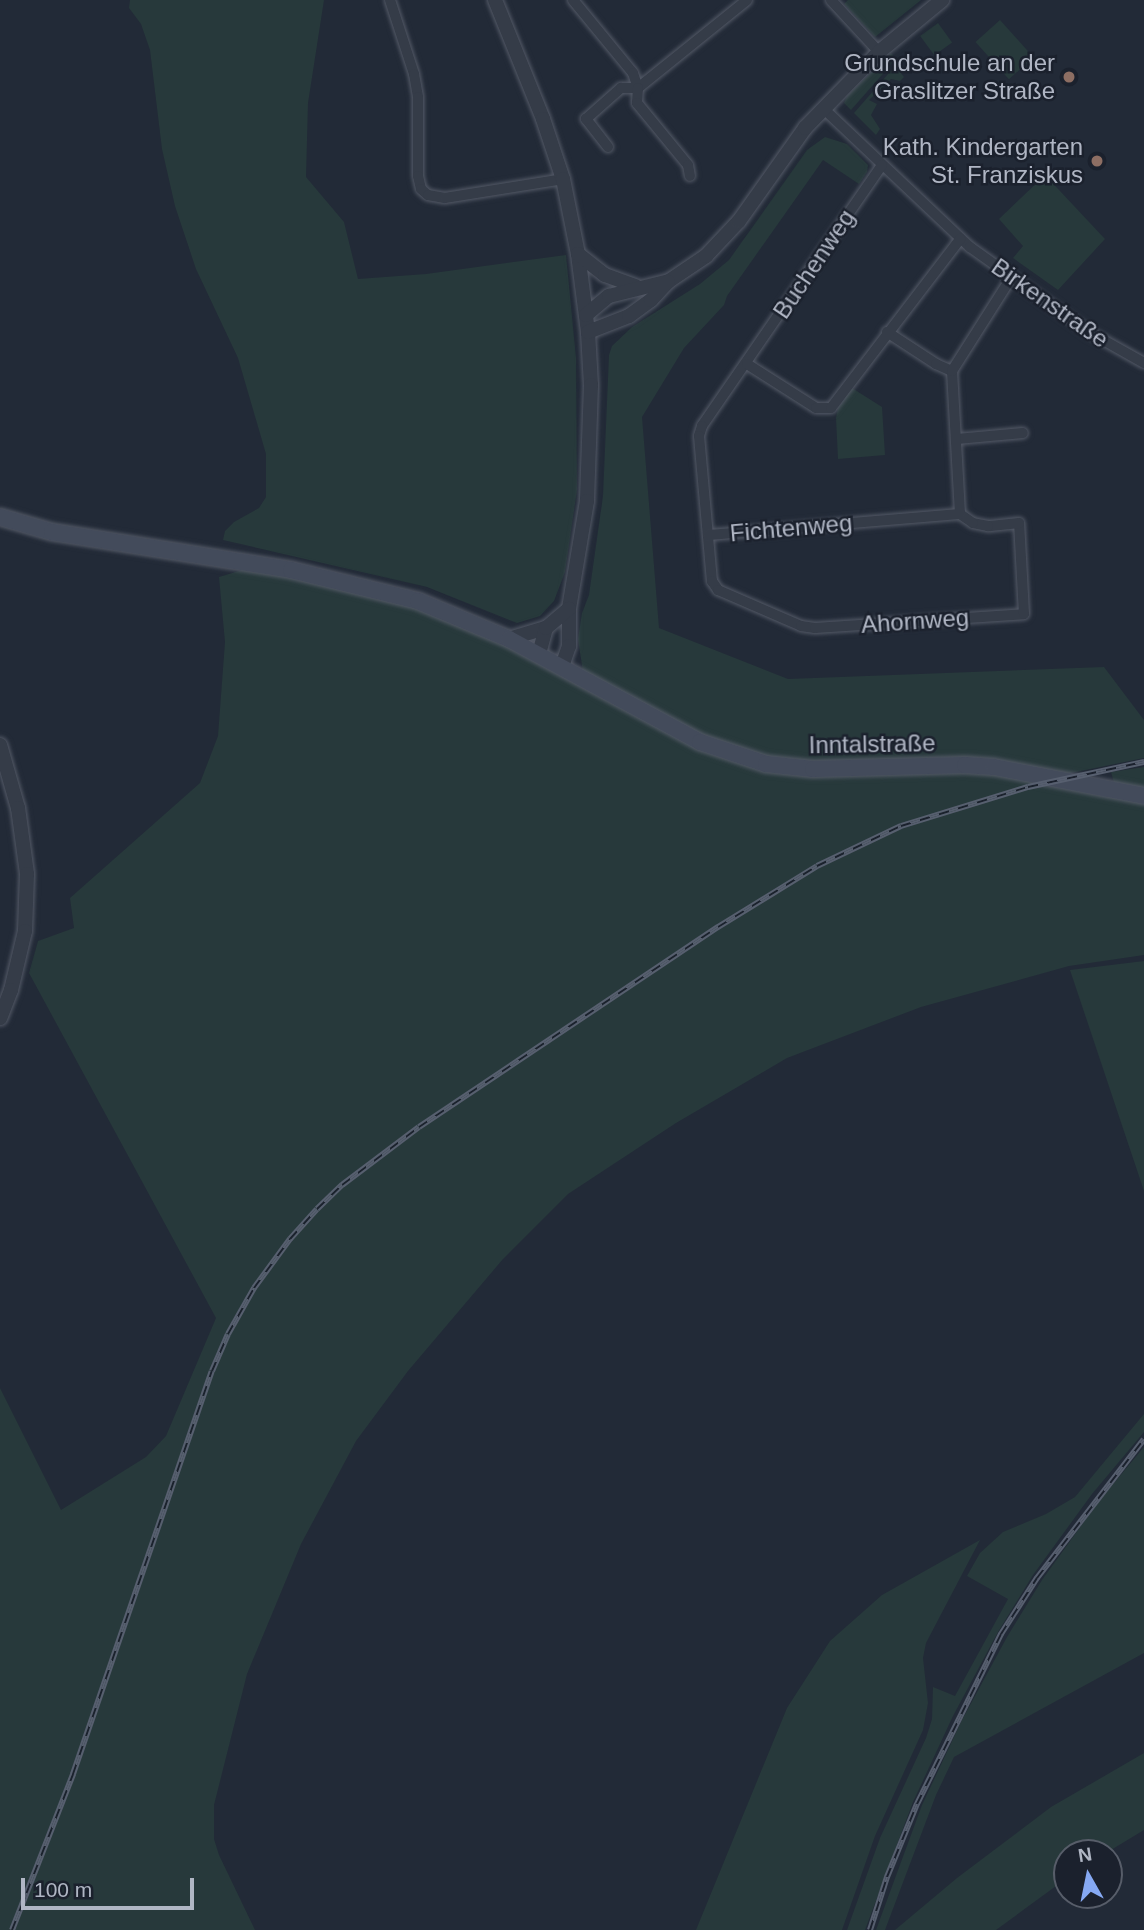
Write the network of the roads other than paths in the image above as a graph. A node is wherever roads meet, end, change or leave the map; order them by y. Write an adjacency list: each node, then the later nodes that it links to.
1 (390, 0): 13 (street)
2 (495, 0): 13 (street)
3 (573, 0): 8 (street)
4 (747, 0): 8 (street)
5 (831, 0): 7 (street)
6 (942, 0): 7 (street)
7 (879, 52): 9 (street)
8 (638, 88): 10 (street); 12 (street)
9 (824, 109): 11 (street, Birkenstraße); 17 (street)
10 (608, 147)
11 (882, 165): 14 (street, Birkenstraße); 22 (street, Buchenweg)
12 (690, 176)
13 (563, 179): 15 (street)
14 (960, 239): 16 (street, Birkenstraße); 21 (street)
15 (578, 254): 18 (street); 19 (street)
16 (1012, 278): 23 (street, Birkenstraße); 24 (street)
17 (668, 281): 18 (street); 20 (street)
18 (637, 286): 19 (street)
19 (586, 315): 20 (street)
20 (588, 332): 32 (street)
21 (887, 332): 22 (street); 24 (street)
22 (747, 363): 31 (street, Fichtenweg)
23 (1144, 363)
24 (952, 371): 26 (street)
25 (1023, 433): 26 (street)
26 (957, 439): 27 (street)
27 (960, 513): 31 (street, Fichtenweg); 31 (street, Ahornweg)
28 (0, 517): 30 (main road)
29 (0, 531): 30 (main road)
30 (52, 532): 34 (main road, Inntalstraße)
31 (708, 535)
32 (569, 609): 33 (street); 36 (street)
33 (546, 628): 34 (street); 35 (street)
34 (509, 639): 35 (main road, Inntalstraße)
35 (539, 654): 36 (main road, Inntalstraße)
36 (562, 666): 38 (main road, Inntalstraße)
37 (0, 745): 39 (street)
38 (1144, 796)
39 (0, 1018)

